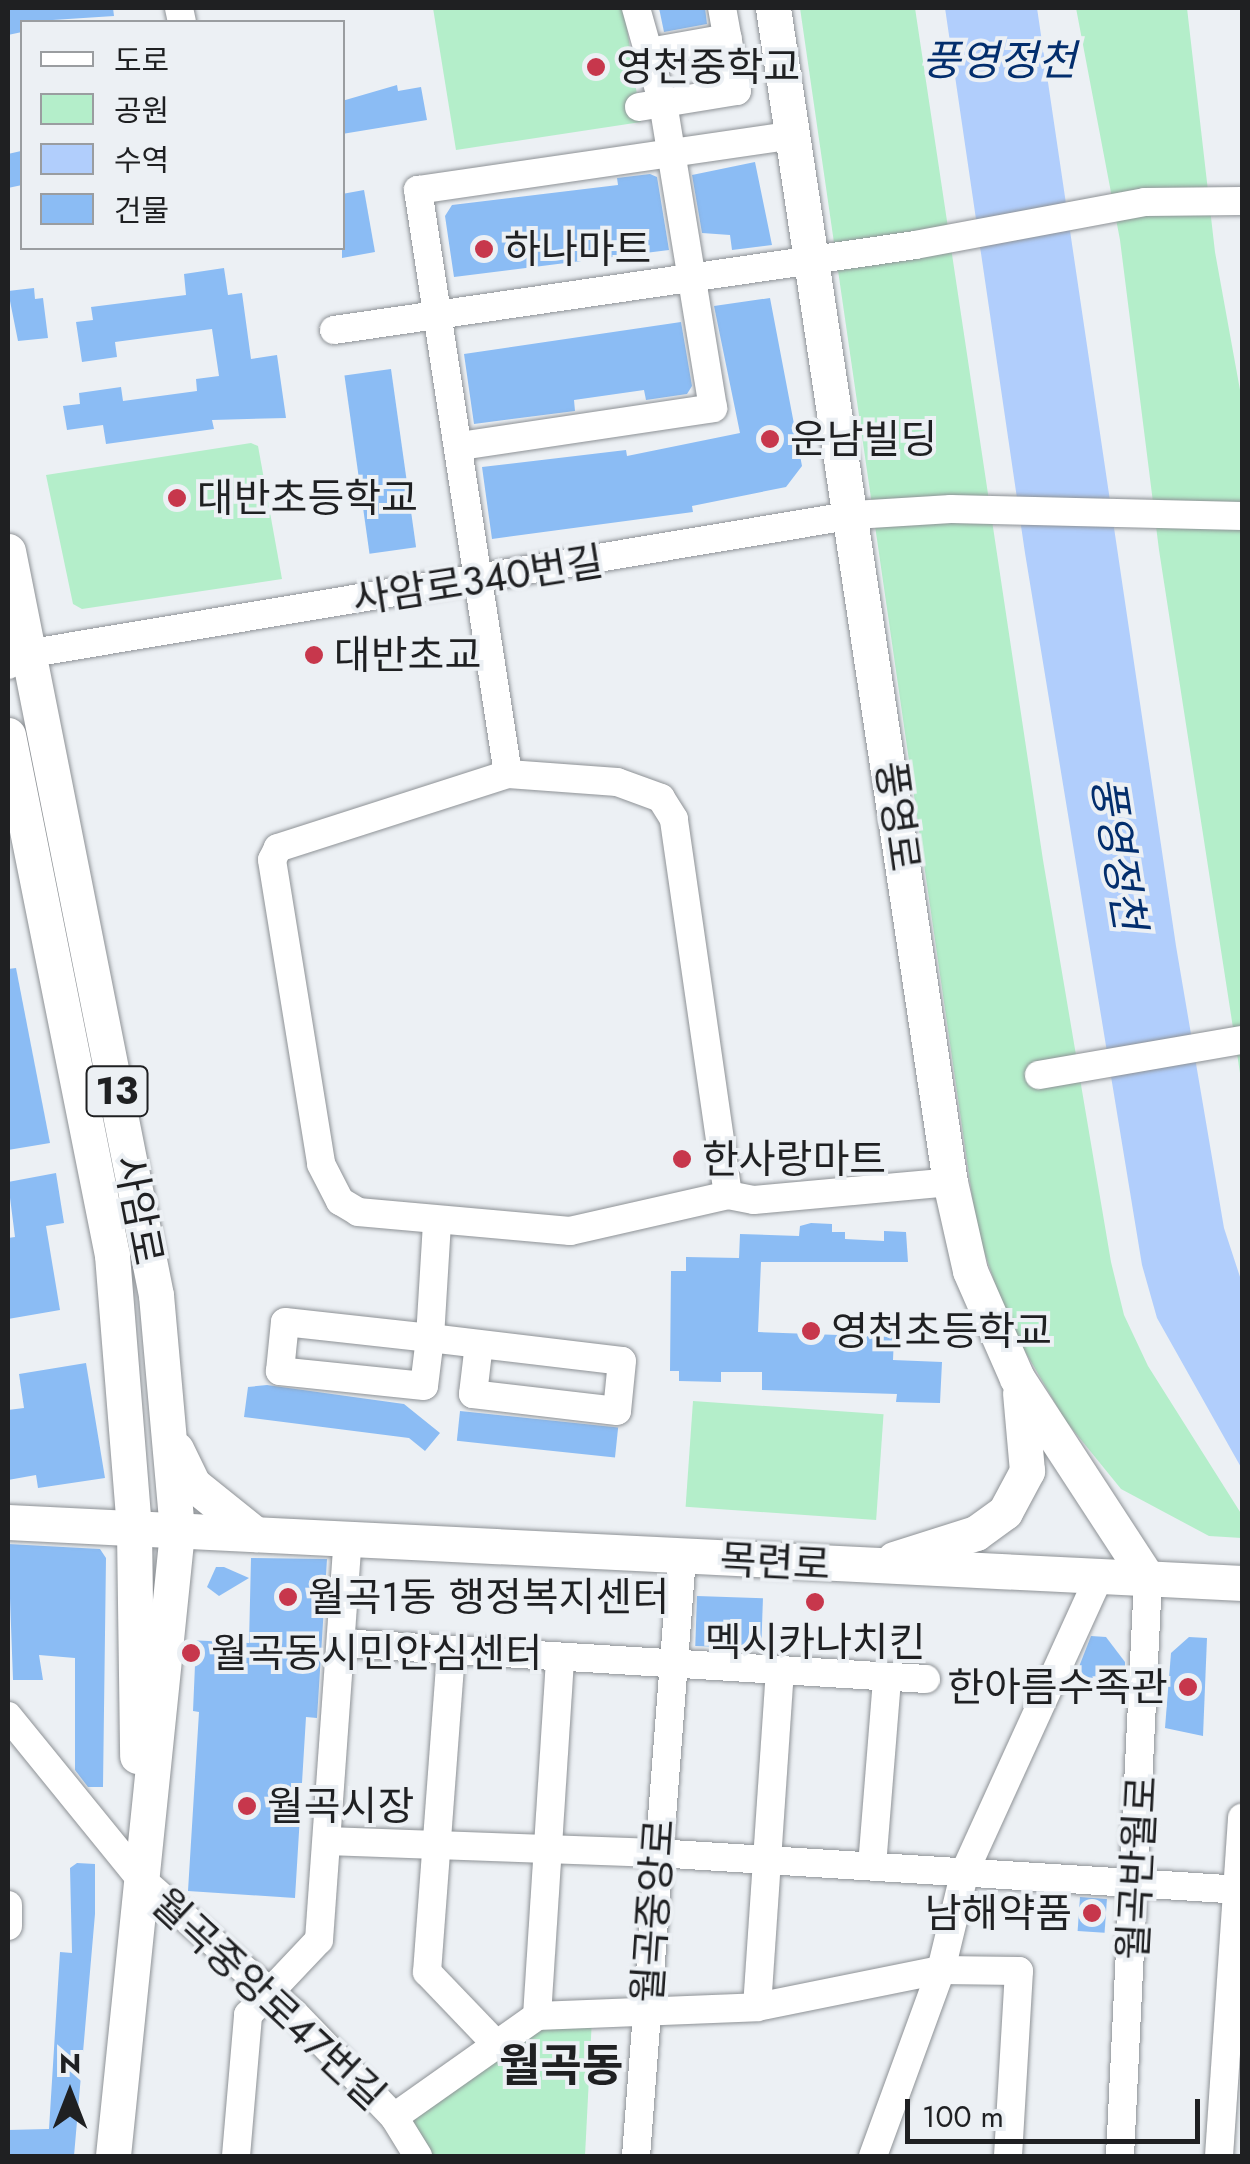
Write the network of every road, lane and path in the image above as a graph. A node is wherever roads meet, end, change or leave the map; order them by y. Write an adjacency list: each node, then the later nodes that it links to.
1 (636, 8): 5 (street)
2 (722, 8): 4 (street)
3 (774, 8): 7 (main road, 풍영로)
4 (728, 38): 5 (street); 6 (street)
5 (649, 52): 6 (street)
6 (651, 106): 8 (street)
7 (793, 136): 8 (street); 10 (main road, 풍영로)
8 (673, 153): 11 (street); 12 (street)
9 (1242, 200): 10 (street)
10 (812, 258): 11 (street); 15 (main road, 풍영로)
11 (695, 275): 12 (street); 14 (street)
12 (439, 315): 13 (street); 14 (street)
13 (334, 330)
14 (460, 446): 18 (street)
15 (854, 515): 16 (street, 사암로340번길); 18 (street, 사암로340번길); 24 (main road, 풍영로)
16 (1242, 516)
17 (8, 551): 19 (main road, 사암로 / 13)
18 (482, 580): 19 (street, 사암로340번길); 21 (street)
19 (20, 659): 30 (main road, 사암로 / 13)
20 (8, 735): 32 (main road, 사암로 / 13)
21 (508, 774): 25 (street); 26 (street)
22 (1242, 1040): 23 (street)
23 (1040, 1074)
24 (950, 1182): 25 (street); 29 (main road, 풍영로)
25 (728, 1196): 26 (street)
26 (437, 1223): 27 (street)
27 (430, 1338): 27 (street); 28 (street)
28 (479, 1344): 28 (street)
29 (1017, 1378): 37 (main road); 39 (main road, 풍영로)
30 (168, 1429): 33 (main road, 사암로 / 13); 34 (main road)
31 (8, 1522): 32 (main road, 목련로)
32 (134, 1531): 33 (main road, 목련로); 58 (main road, 사암로 / 13)
33 (177, 1532): 34 (main road, 목련로); 41 (main road, 사암로 / 13)
34 (256, 1534): 35 (main road, 목련로); 41 (main road)
35 (348, 1537): 36 (main road, 목련로); 42 (street)
36 (682, 1556): 37 (main road, 목련로); 45 (street, 월곡중앙로)
37 (863, 1567): 38 (main road, 목련로)
38 (1099, 1577): 39 (main road, 목련로); 57 (street)
39 (1148, 1579): 40 (main road, 목련로); 59 (street, 월곡반월로)
40 (1242, 1583)
41 (172, 1604): 58 (main road, 사암로 / 13)
42 (340, 1643): 43 (street); 51 (street)
43 (452, 1653): 44 (street); 52 (street)
44 (560, 1660): 45 (street); 53 (street)
45 (672, 1666): 46 (street); 54 (street, 월곡중앙로)
46 (780, 1671): 47 (street); 55 (street)
47 (887, 1678): 48 (street); 56 (street)
48 (926, 1680)
49 (11, 1727): 58 (street, 월곡중앙로47번길)
50 (1242, 1818): 60 (street)
51 (328, 1841): 52 (street); 64 (street)
52 (439, 1845): 53 (street); 68 (street)
53 (546, 1849): 54 (street); 67 (street)
54 (656, 1852): 55 (street); 66 (street, 월곡중앙로)
55 (767, 1860): 56 (street); 65 (street)
56 (872, 1866): 57 (street)
57 (965, 1872): 59 (street); 63 (street)
58 (139, 1877): 64 (street, 월곡중앙로47번길); 70 (main road, 사암로 / 13)
59 (1138, 1882): 60 (street); 76 (street, 월곡반월로)
60 (1241, 1890): 77 (street)
61 (8, 1905): 62 (street)
62 (8, 1926)
63 (942, 1970): 65 (street); 74 (street); 75 (street)
64 (270, 1993): 69 (street, 월곡중앙로47번길); 71 (street)
65 (757, 2007): 66 (street)
66 (646, 2008): 67 (street); 73 (street, 월곡중앙로)
67 (537, 2016): 68 (street, 월곡중앙로47번길)
68 (498, 2046): 69 (street, 월곡중앙로47번길)
69 (394, 2117): 72 (street)
70 (113, 2156)
71 (236, 2156)
72 (418, 2156)
73 (636, 2156)
74 (872, 2156)
75 (1008, 2156)
76 (1120, 2156)
77 (1220, 2156)

